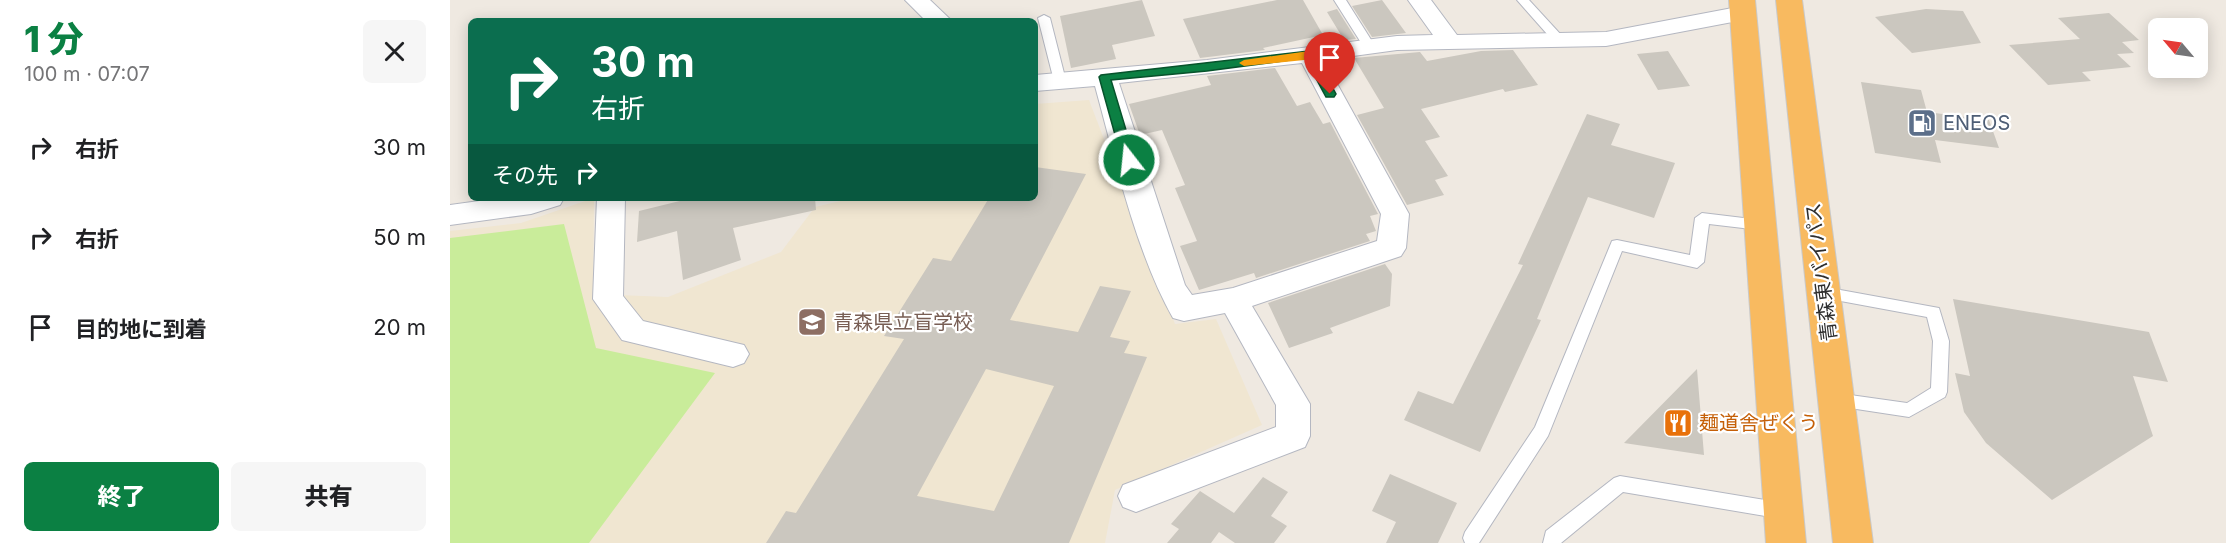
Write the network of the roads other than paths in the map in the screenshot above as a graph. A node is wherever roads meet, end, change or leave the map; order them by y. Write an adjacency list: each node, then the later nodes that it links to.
1 (916, 0): 7 (street)
2 (1340, 0): 11 (lane)
3 (1419, 0): 10 (street)
4 (1523, 0): 9 (lane)
5 (1791, 0): 20 (highway, 青森東バイパス)
6 (1742, 6): 9 (street); 19 (highway)
7 (937, 18)
8 (1044, 18): 14 (lane)
9 (1558, 40): 10 (street)
10 (1450, 42): 11 (street)
11 (1369, 46): 12 (street)
12 (1309, 54): 13 (street); 21 (street)
13 (1105, 77): 14 (street); 21 (street)
14 (1060, 81): 15 (street)
15 (1038, 83)
16 (540, 201): 18 (street)
17 (611, 201): 22 (street)
18 (450, 215)
19 (1760, 225): 25 (highway); 26 (lane)
20 (1824, 293): 23 (highway, 青森東バイパス); 23 (lane)
21 (1233, 300): 24 (street)
22 (733, 354)
23 (1836, 400): 29 (highway, 青森東バイパス)
24 (1136, 496)
25 (1783, 511): 27 (lane); 28 (highway)
26 (1472, 538)
27 (1552, 543)
28 (1786, 543)
29 (1853, 543)

